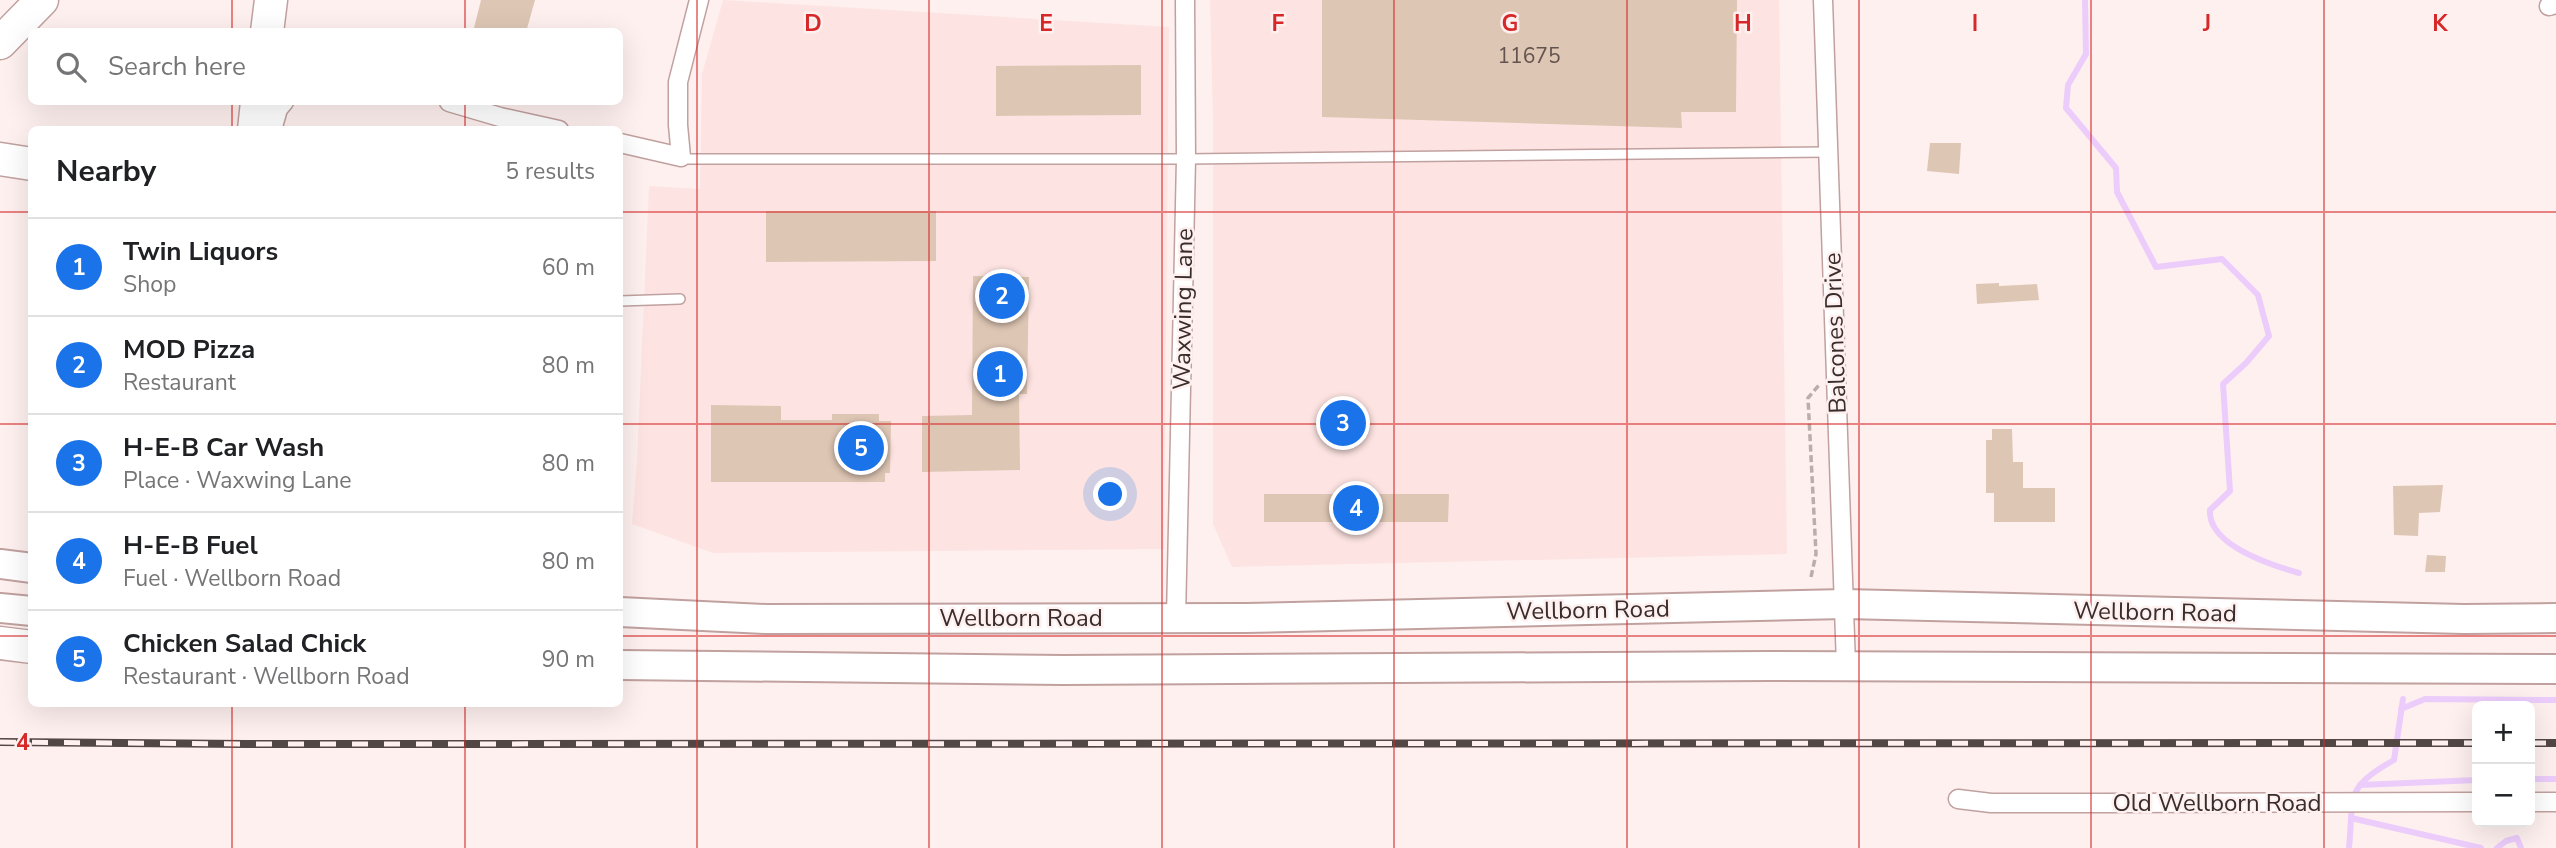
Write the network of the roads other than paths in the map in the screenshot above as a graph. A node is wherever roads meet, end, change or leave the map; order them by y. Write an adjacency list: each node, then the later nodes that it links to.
1 (42, 0): 7 (highway)
2 (271, 0): 6 (highway)
3 (699, 0): 16 (street)
4 (1185, 0): 18 (street, Waxwing Lane)
5 (1824, 0): 15 (street, Balcones Drive)
6 (268, 28)
7 (0, 43)
8 (257, 105): 12 (highway)
9 (282, 105): 13 (street)
10 (459, 105): 11 (street)
11 (530, 125)
12 (254, 126)
13 (273, 126)
14 (623, 144): 16 (street)
15 (1828, 152): 18 (lane); 24 (street, Balcones Drive)
16 (681, 157): 18 (lane)
17 (0, 159): 19 (highway)
18 (1186, 159): 28 (street, Waxwing Lane)
19 (28, 163)
20 (680, 299): 21 (lane)
21 (623, 301)
22 (0, 564): 23 (main road)
23 (28, 568)
24 (1845, 604): 28 (main road, Wellborn Road); 29 (main road, Wellborn Road); 33 (street, Balcones Drive)
25 (0, 608): 26 (main road)
26 (28, 611)
27 (623, 612): 28 (main road, Wellborn Road)
28 (1176, 618)
29 (2556, 618)
30 (0, 643): 31 (highway)
31 (28, 646)
32 (623, 665): 33 (main road, Wellborn Road)
33 (1846, 666): 34 (main road, Wellborn Road)
34 (2556, 669)
35 (1958, 799): 36 (street, Old Wellborn Road)
36 (2472, 802)
37 (2535, 802): 38 (street)
38 (2556, 802)

